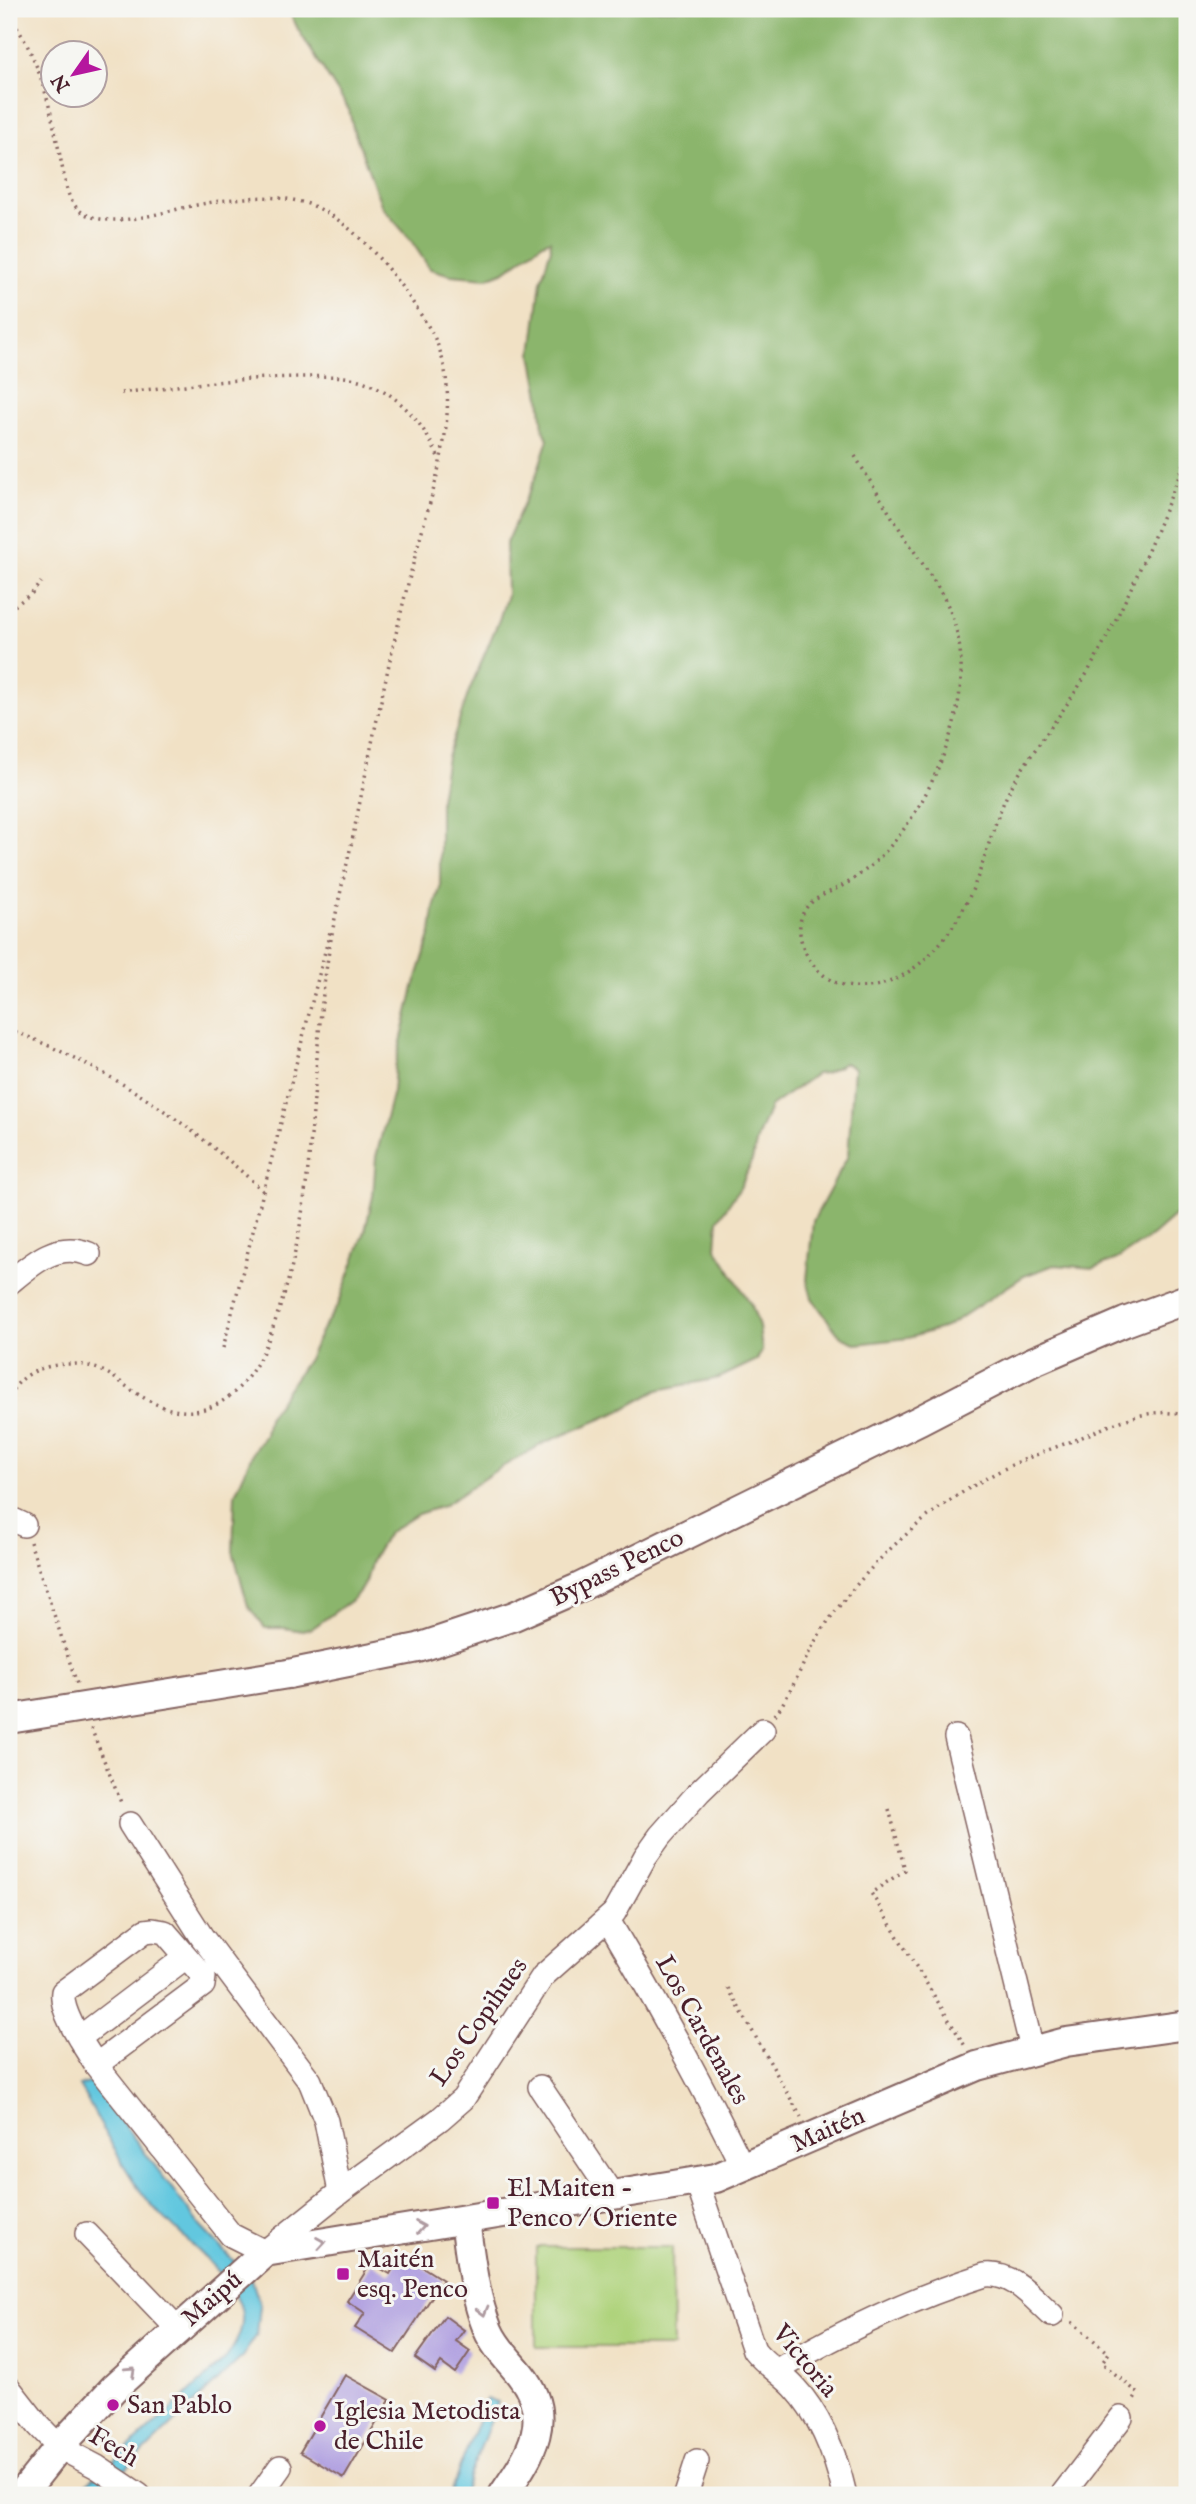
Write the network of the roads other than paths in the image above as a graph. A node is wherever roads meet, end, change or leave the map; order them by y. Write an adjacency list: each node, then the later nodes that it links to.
1 (89, 1254): 2 (street)
2 (9, 1283)
3 (1187, 1299): 4 (main road, Bypass Penco, bridge)
4 (9, 1719)
5 (763, 1730): 8 (street, Los Copihues)
6 (956, 1737): 12 (street)
7 (130, 1824): 17 (street)
8 (608, 1920): 15 (street, Los Cardenales); 17 (street, Los Copihues)
9 (186, 1957): 11 (street); 11 (street); 13 (street)
10 (1187, 2025): 12 (main road, Maitén)
11 (79, 2038): 13 (street)
12 (1032, 2049): 15 (main road, Maitén)
13 (96, 2065): 21 (street)
14 (540, 2087): 18 (street)
15 (743, 2168): 16 (main road, Maitén)
16 (697, 2182): 18 (main road, Maitén); 24 (street, Victoria)
17 (340, 2192): 21 (street, Los Copihues)
18 (613, 2196): 19 (main road, Maitén)
19 (465, 2220): 21 (main road, Maipú, one-way to 19); 33 (main road, one-way to 33)
20 (87, 2234): 23 (street)
21 (258, 2259): 23 (main road, Maipú)
22 (1052, 2315): 24 (street)
23 (177, 2329): 27 (main road, Maipú, one-way to 23)
24 (776, 2371): 35 (street, Victoria)
25 (9, 2388): 27 (street, Fech)
26 (1121, 2418): 36 (street)
27 (59, 2447): 30 (main road, Maipú); 31 (street, Fech)
28 (696, 2460): 34 (street)
29 (280, 2467): 32 (street)
30 (21, 2495)
31 (139, 2495)
32 (260, 2495)
33 (503, 2495)
34 (686, 2495)
35 (845, 2495)
36 (1062, 2495)

